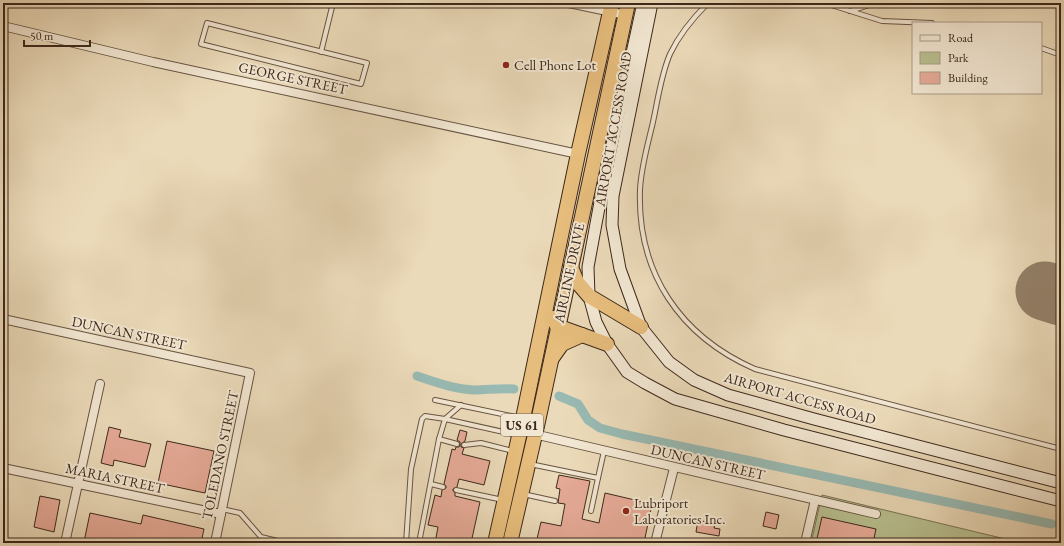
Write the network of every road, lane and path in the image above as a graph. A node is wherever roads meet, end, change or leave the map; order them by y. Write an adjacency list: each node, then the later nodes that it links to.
1 (333, 3): 14 (lane)
2 (570, 3): 8 (street)
3 (643, 3): 18 (main road, AIRPORT ACCESS ROAD)
4 (652, 3): 22 (main road, AIRPORT ACCESS ROAD)
5 (708, 3): 37 (lane)
6 (825, 3): 10 (lane)
7 (876, 3): 10 (lane)
8 (611, 8): 9 (street); 16 (highway, AIRLINE DRIVE / US 61)
9 (627, 9): 17 (highway, AIRLINE DRIVE / US 61)
10 (848, 11): 11 (lane)
11 (912, 22)
12 (3, 26): 16 (street, GEORGE STREET)
13 (1042, 48): 15 (lane)
14 (321, 52): 14 (lane)
15 (1061, 55)
16 (578, 154): 19 (highway, AIRLINE DRIVE / US 61)
17 (571, 267): 18 (highway); 21 (highway, AIRLINE DRIVE / US 61)
18 (589, 296): 22 (highway); 24 (main road, AIRPORT ACCESS ROAD)
19 (546, 306): 21 (highway); 30 (highway, AIRLINE DRIVE / US 61)
20 (3, 319): 26 (street, DUNCAN STREET)
21 (557, 326): 23 (highway); 25 (highway, AIRLINE DRIVE / US 61)
22 (641, 327): 44 (main road, AIRPORT ACCESS ROAD)
23 (582, 335): 24 (highway); 25 (highway)
24 (607, 344): 53 (main road)
25 (550, 362): 32 (highway, AIRLINE DRIVE / US 61)
26 (250, 373): 54 (street, TOLEDANO STREET)
27 (100, 384): 45 (street)
28 (435, 400): 29 (lane)
29 (461, 405): 30 (lane); 31 (lane)
30 (523, 418): 33 (highway, AIRLINE DRIVE / US 61)
31 (445, 419): 33 (lane); 34 (lane); 60 (lane)
32 (534, 434): 38 (street, DUNCAN STREET); 40 (highway, AIRLINE DRIVE / US 61)
33 (520, 435): 39 (highway, AIRLINE DRIVE / US 61)
34 (439, 439): 35 (lane); 46 (lane)
35 (457, 444)
36 (464, 446): 39 (lane)
37 (1061, 449)
38 (604, 451): 42 (street, DUNCAN STREET); 43 (lane)
39 (516, 452): 51 (highway, AIRLINE DRIVE / US 61)
40 (528, 463): 43 (lane); 49 (highway, AIRLINE DRIVE / US 61)
41 (3, 468): 45 (street, MARIA STREET)
42 (674, 468): 50 (street, DUNCAN STREET); 64 (street)
43 (598, 478): 55 (lane)
44 (1061, 483)
45 (78, 484): 54 (street, MARIA STREET); 57 (street)
46 (431, 484): 47 (lane); 61 (lane)
47 (443, 487)
48 (456, 490): 51 (lane)
49 (521, 494): 52 (lane); 63 (highway, AIRLINE DRIVE / US 61)
50 (814, 500): 56 (street, DUNCAN STREET); 65 (street)
51 (505, 501): 62 (highway, AIRLINE DRIVE / US 61)
52 (555, 501)
53 (1061, 501)
54 (221, 511): 58 (street, TOLEDANO STREET); 59 (lane)
55 (591, 511)
56 (876, 514)
57 (65, 543)
58 (215, 543)
59 (286, 543)
60 (406, 543)
61 (419, 543)
62 (495, 543)
63 (510, 543)
64 (656, 543)
65 (805, 543)

